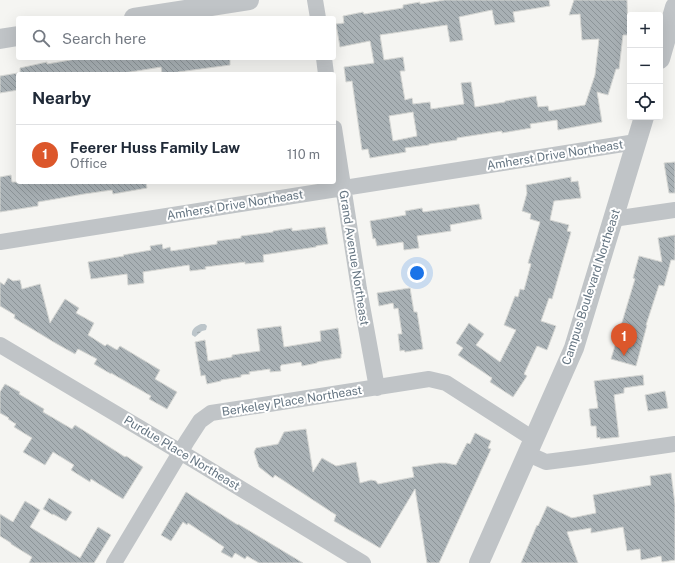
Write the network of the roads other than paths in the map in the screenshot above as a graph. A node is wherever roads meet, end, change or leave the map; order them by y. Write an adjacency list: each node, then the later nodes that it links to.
1 (249, 0): 4 (street)
2 (315, 0): 5 (street)
3 (675, 7): 8 (street)
4 (147, 16)
5 (318, 16)
6 (16, 36): 7 (street)
7 (0, 39)
8 (663, 49)
9 (324, 60): 10 (street)
10 (326, 72)
11 (643, 120): 13 (street, Campus Boulevard Northeast)
12 (336, 141): 14 (street, Grand Avenue Northeast)
13 (636, 142): 14 (street, Amherst Drive Northeast); 16 (street, Campus Boulevard Northeast)
14 (343, 188): 17 (street, Amherst Drive Northeast); 19 (street, Grand Avenue Northeast)
15 (675, 210): 16 (street)
16 (613, 219): 21 (street, Campus Boulevard Northeast)
17 (0, 242)
18 (0, 345): 22 (street, Purdue Place Northeast)
19 (377, 388): 21 (street, Berkeley Place Northeast); 22 (street, Berkeley Place Northeast)
20 (675, 444): 21 (street, Berkeley Place Northeast)
21 (532, 447): 25 (street, Campus Boulevard Northeast)
22 (180, 452): 23 (street, Berkeley Place Northeast); 24 (street, Purdue Place Northeast)
23 (114, 563)
24 (363, 563)
25 (479, 563)

